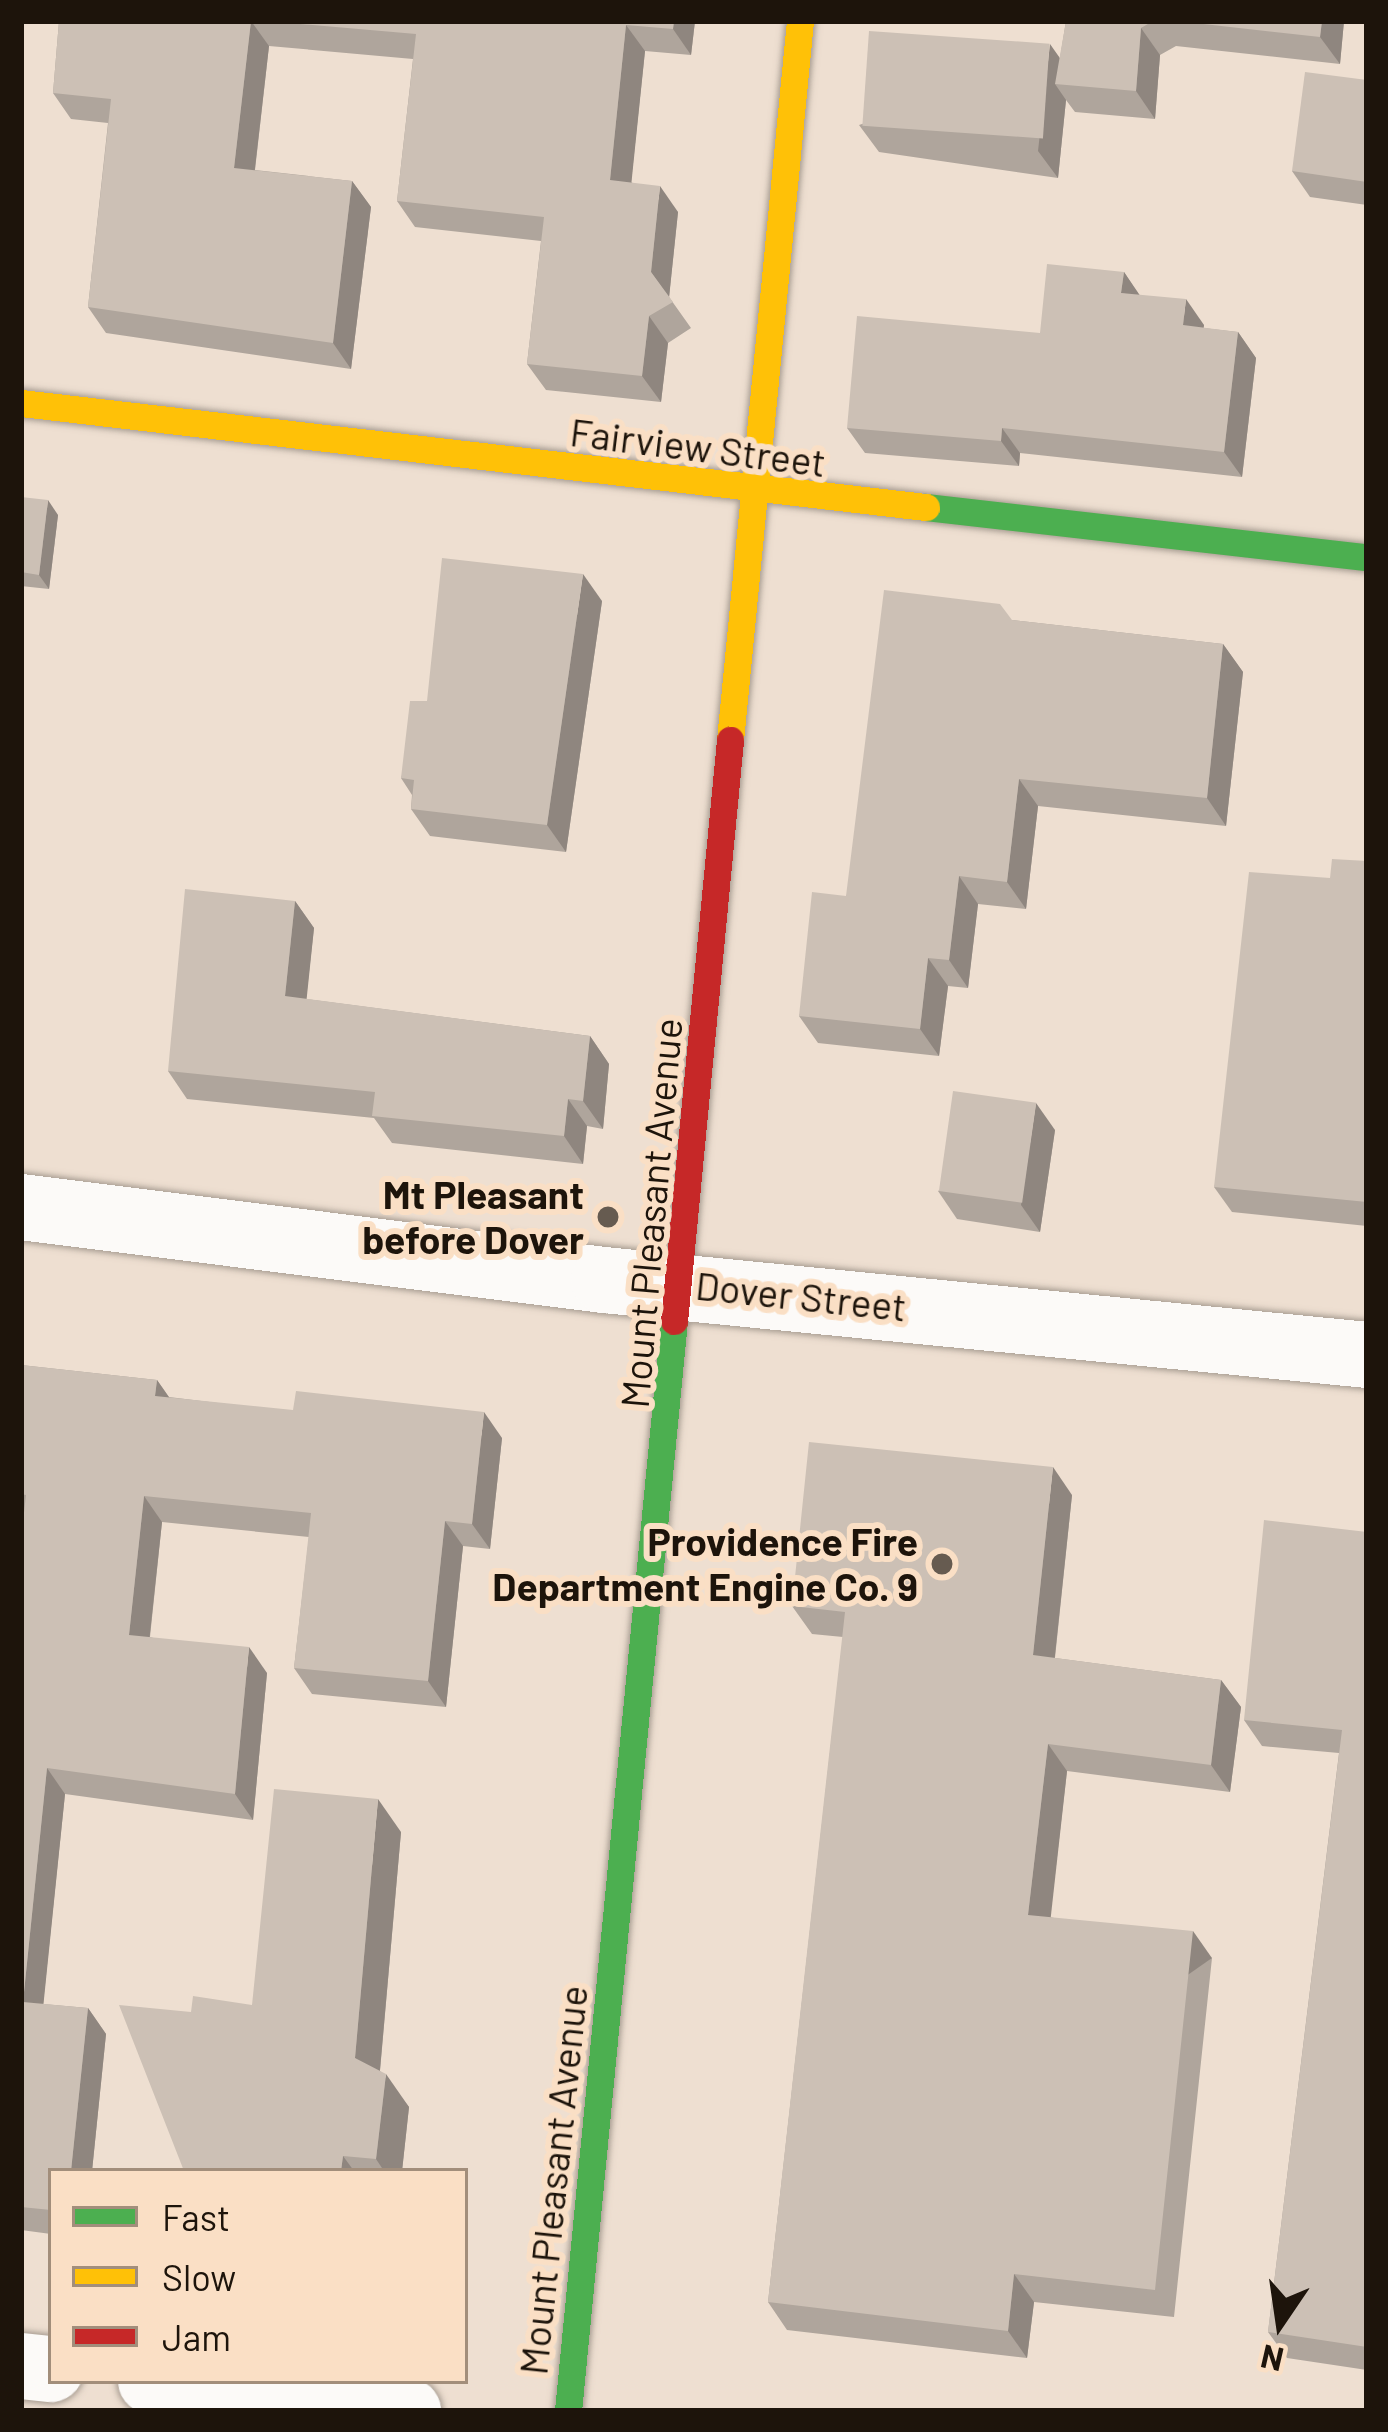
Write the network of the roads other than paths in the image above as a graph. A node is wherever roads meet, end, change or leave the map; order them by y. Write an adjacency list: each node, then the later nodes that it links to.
1 (800, 21): 3 (main road, Mount Pleasant Avenue)
2 (21, 403): 3 (main road, Fairview Street)
3 (754, 494): 4 (main road, Fairview Street); 6 (main road, Mount Pleasant Avenue)
4 (1367, 557)
5 (21, 1207): 6 (street, Dover Street)
6 (685, 1284): 7 (street, Dover Street); 10 (main road, Mount Pleasant Avenue)
7 (1367, 1355)
8 (177, 2384): 9 (street)
9 (408, 2411)
10 (568, 2411)

